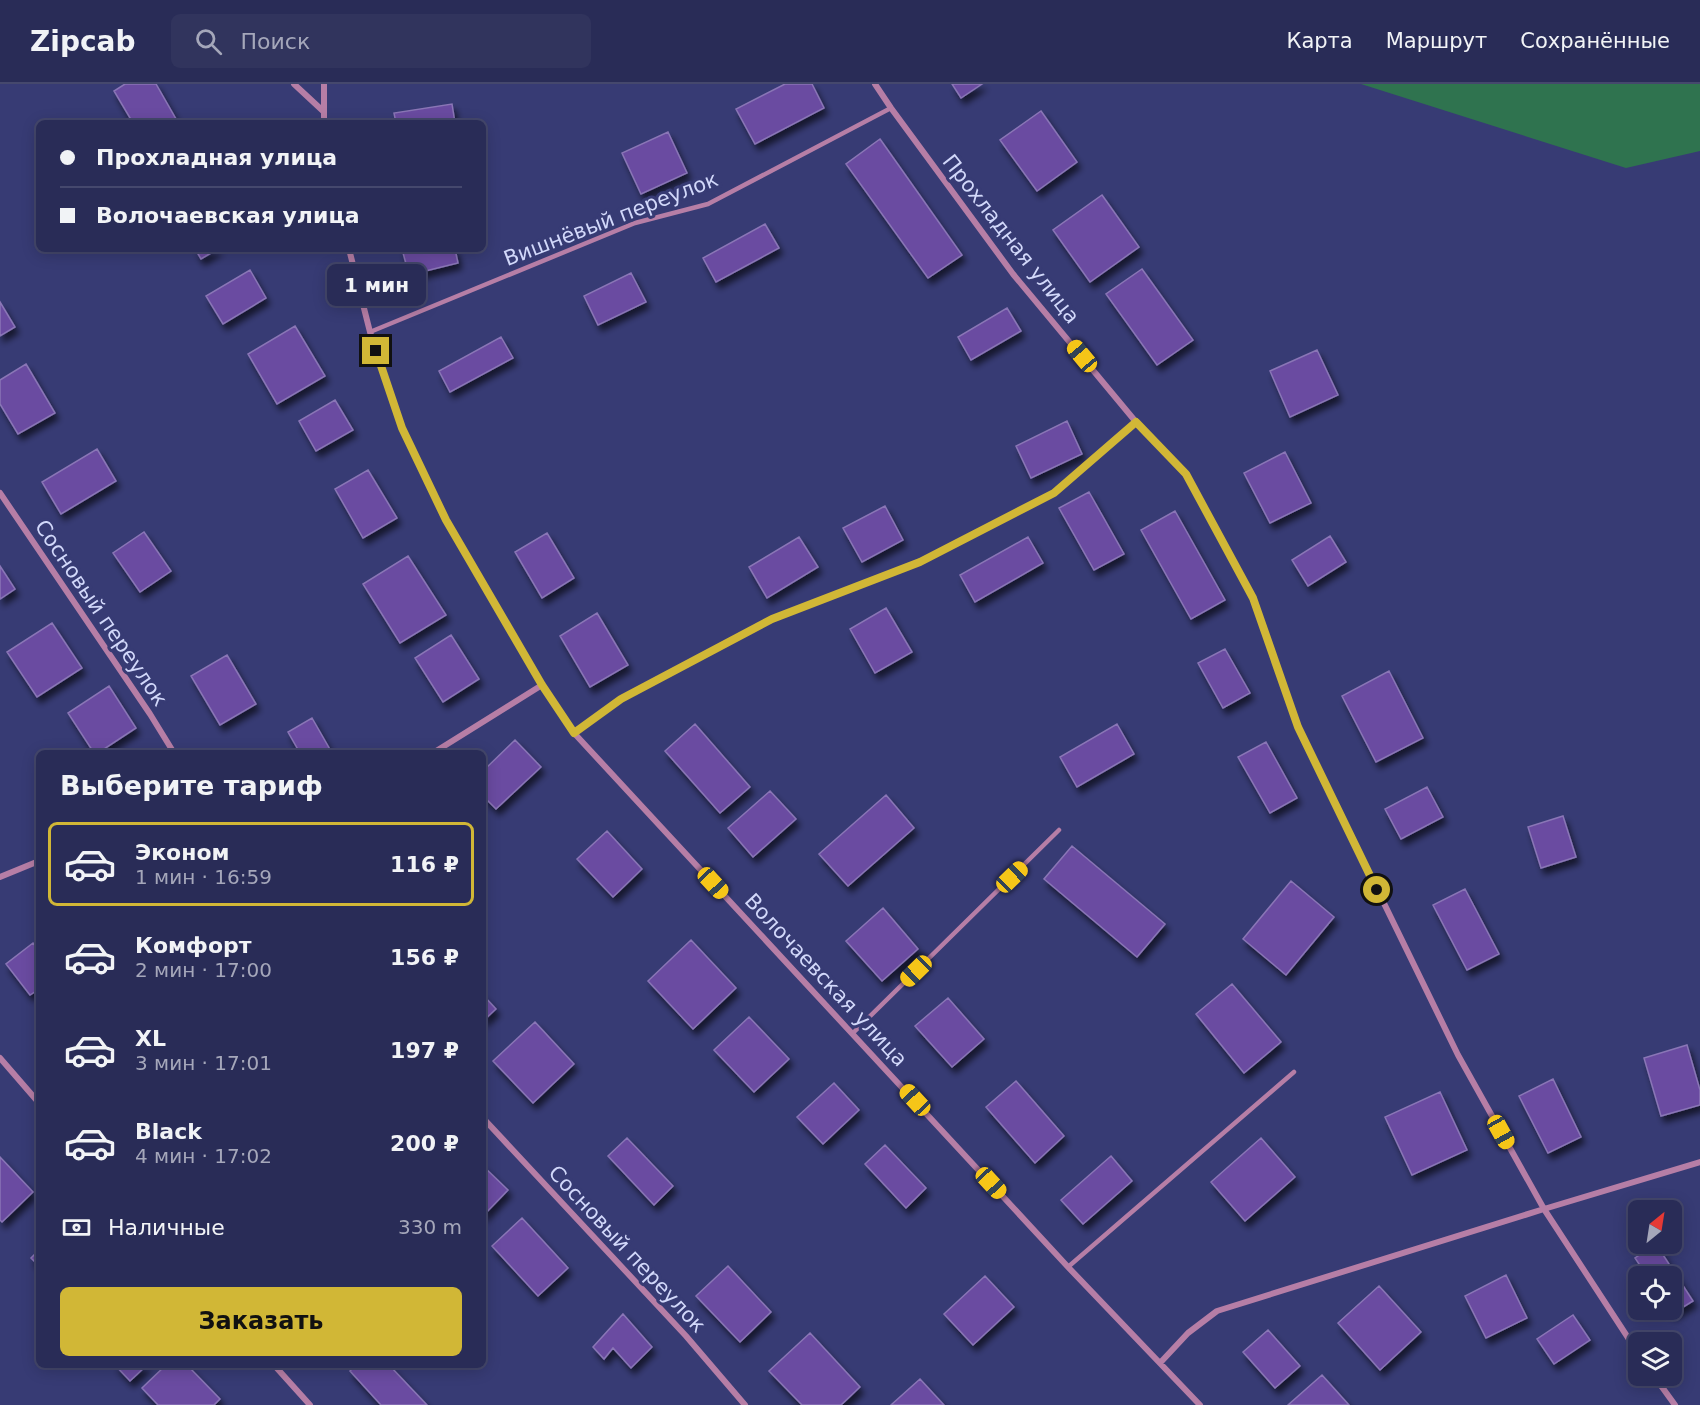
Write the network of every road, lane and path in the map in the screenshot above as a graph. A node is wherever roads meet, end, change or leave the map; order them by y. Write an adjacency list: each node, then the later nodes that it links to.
1 (294, 84): 5 (street)
2 (324, 84): 5 (street)
3 (875, 84): 4 (street, Прохладная улица)
4 (891, 108): 8 (lane, Вишнёвый переулок); 9 (street, Прохладная улица)
5 (322, 111): 6 (street)
6 (324, 120)
7 (349, 252): 8 (street, Волочаевская улица)
8 (370, 332): 11 (street, Волочаевская улица)
9 (1136, 422): 12 (street); 24 (street, Прохладная улица)
10 (0, 493): 13 (street, Сосновый переулок)
11 (542, 685): 12 (street, Волочаевская улица); 14 (street)
12 (574, 733): 18 (street, Волочаевская улица)
13 (172, 750)
14 (438, 750)
15 (1059, 830): 18 (lane)
16 (36, 862): 17 (street)
17 (0, 877)
18 (853, 1033): 25 (street, Волочаевская улица)
19 (0, 1058): 21 (street)
20 (1294, 1072): 25 (lane)
21 (36, 1100)
22 (486, 1121): 31 (street, Сосновый переулок)
23 (1700, 1162): 24 (street)
24 (1544, 1209): 26 (street, Прохладная улица); 27 (street)
25 (1068, 1267): 27 (street, Волочаевская улица)
26 (1628, 1338)
27 (1160, 1363): 32 (street, Волочаевская улица)
28 (277, 1368): 30 (street)
29 (1661, 1386): 33 (street)
30 (310, 1405)
31 (745, 1405)
32 (1200, 1405)
33 (1675, 1405)

